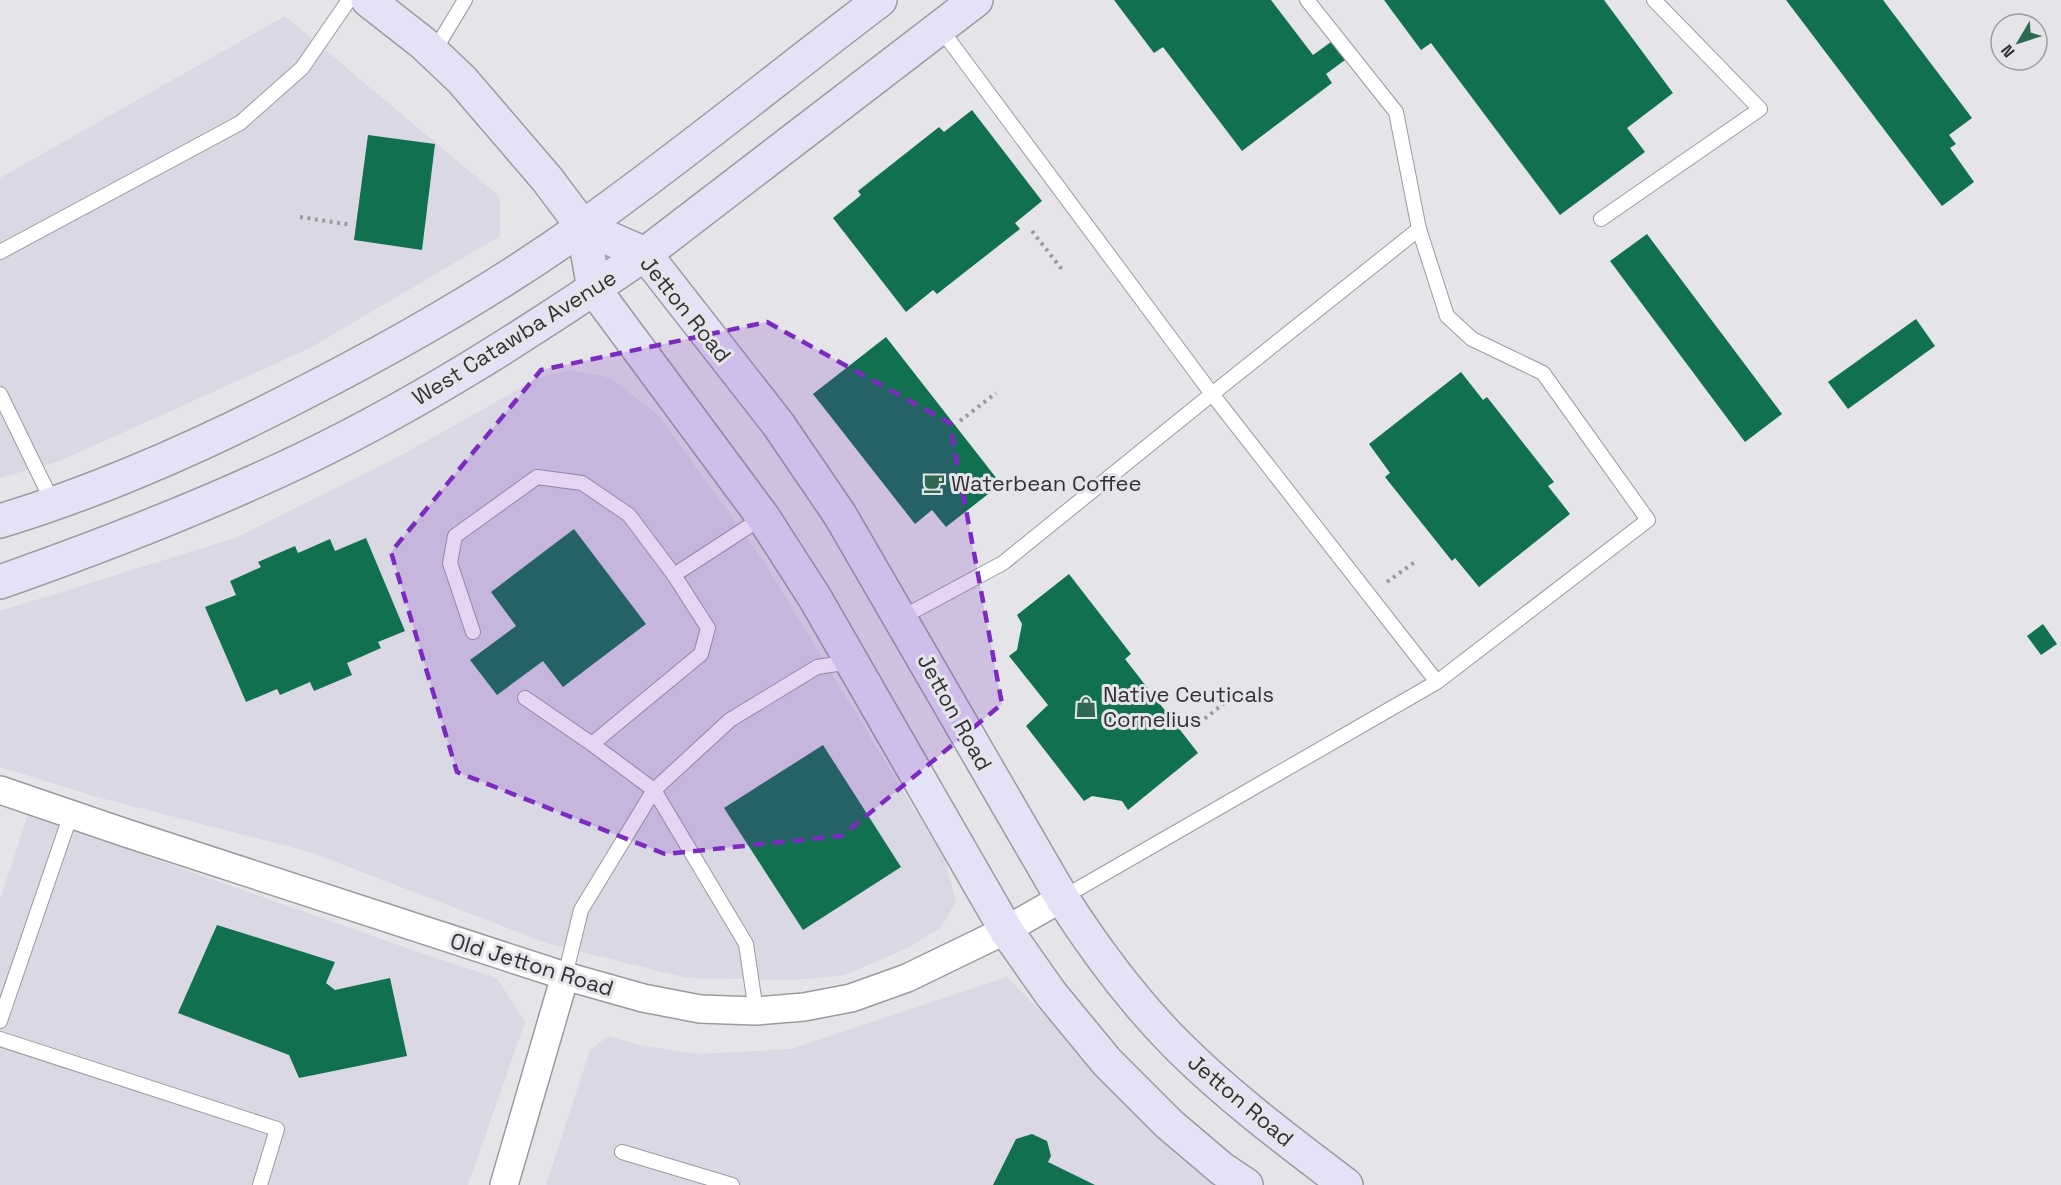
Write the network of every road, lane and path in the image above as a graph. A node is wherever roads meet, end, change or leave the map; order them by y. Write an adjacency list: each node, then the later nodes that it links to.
1 (349, 0): 16 (lane)
2 (368, 0): 9 (street, Jetton Road)
3 (465, 0): 9 (lane)
4 (880, 0): 13 (street)
5 (976, 0): 8 (street, West Catawba Avenue)
6 (1307, 0): 14 (lane)
7 (1654, 0): 11 (lane)
8 (940, 28): 17 (street, West Catawba Avenue); 22 (lane)
9 (433, 53): 13 (street, Jetton Road)
10 (300, 217): 12 (path)
11 (1600, 219)
12 (352, 225)
13 (583, 227): 17 (street, Jetton Road); 19 (street, Jetton Road); 24 (street)
14 (1419, 229): 22 (lane); 34 (lane)
15 (1032, 231): 18 (path)
16 (0, 252)
17 (645, 254): 19 (street, West Catawba Avenue); 31 (street, Jetton Road)
18 (1064, 272)
19 (594, 289): 25 (street, Jetton Road); 29 (street, West Catawba Avenue)
20 (996, 393): 23 (path)
21 (0, 394): 24 (lane)
22 (1212, 394): 30 (lane); 31 (lane)
23 (960, 421)
24 (54, 505): 26 (street)
25 (763, 518): 28 (lane); 33 (street, Jetton Road)
26 (0, 521)
27 (1416, 561): 30 (path)
28 (674, 575): 32 (lane); 38 (lane)
29 (0, 582)
30 (1370, 595): 34 (lane)
31 (901, 618): 42 (street, Jetton Road)
32 (473, 632)
33 (852, 662): 40 (lane); 43 (street, Jetton Road)
34 (1437, 682): 42 (lane)
35 (525, 698): 38 (lane)
36 (1228, 700): 37 (path)
37 (1193, 728)
38 (592, 744): 40 (lane)
39 (0, 790): 41 (street, Old Jetton Road)
40 (654, 790): 44 (lane); 45 (lane)
41 (71, 814): 44 (street, Old Jetton Road); 46 (lane)
42 (1062, 898): 43 (street, Old Jetton Road); 53 (street, Jetton Road)
43 (1006, 930): 45 (street, Old Jetton Road); 52 (street, Jetton Road)
44 (565, 976): 45 (street, Old Jetton Road); 50 (street)
45 (756, 1011)
46 (0, 1021)
47 (0, 1039): 49 (lane)
48 (622, 1152): 51 (lane)
49 (260, 1185)
50 (504, 1185)
51 (732, 1185)
52 (1246, 1185)
53 (1346, 1185)

